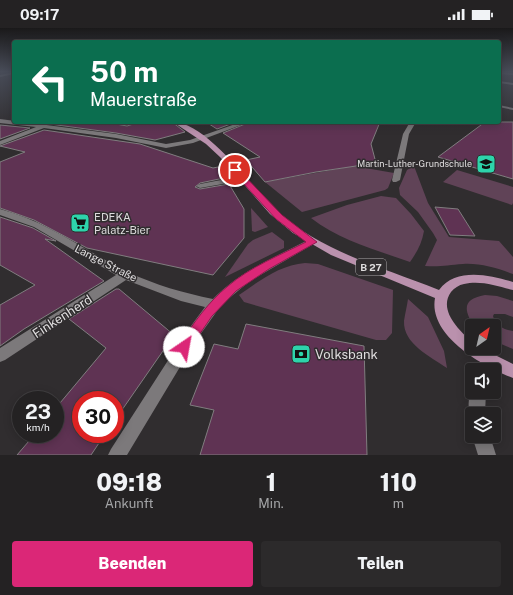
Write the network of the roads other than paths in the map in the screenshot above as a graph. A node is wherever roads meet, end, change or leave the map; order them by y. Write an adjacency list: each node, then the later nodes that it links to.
1 (501, 106): 2 (street)
2 (513, 108)
3 (0, 121): 4 (street)
4 (12, 122)
5 (26, 124): 9 (street)
6 (180, 124): 10 (main road, B 27)
7 (240, 124): 10 (street)
8 (412, 124): 13 (street)
9 (44, 126): 10 (street); 11 (street)
10 (204, 137): 12 (main road, B 27)
11 (0, 143)
12 (242, 178): 14 (street); 16 (main road, B 27)
13 (396, 180)
14 (200, 186)
15 (0, 212): 17 (street, Lange Straße)
16 (312, 242): 19 (main road, B 27); 20 (street)
17 (125, 275): 20 (street, Lange Straße); 21 (street, Finkenherd)
18 (513, 286): 19 (main road)
19 (442, 296): 22 (main road)
20 (215, 304): 26 (street)
21 (0, 356)
22 (484, 363)
23 (501, 368): 24 (main road)
24 (513, 371)
25 (483, 443): 27 (street)
26 (117, 455)
27 (487, 455)

